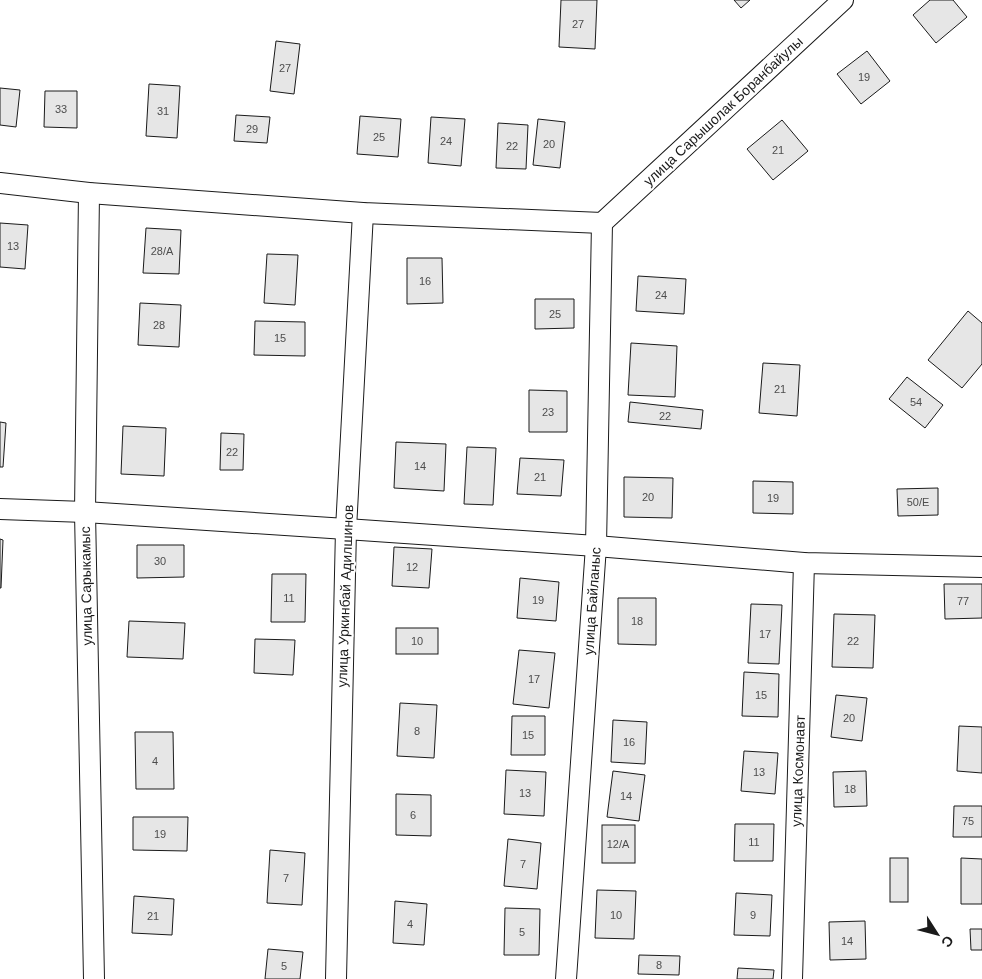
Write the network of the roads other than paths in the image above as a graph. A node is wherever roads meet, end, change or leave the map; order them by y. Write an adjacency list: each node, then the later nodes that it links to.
1 (843, 0): 5 (street, улица Сарышолак Боранбайулы)
2 (0, 183): 3 (street)
3 (89, 192): 4 (street); 7 (street, улица Сарыкамыс)
4 (363, 213): 5 (street); 8 (street, улица Уркинбай Адилшинов)
5 (602, 222): 9 (street, улица Байланыс)
6 (0, 509): 7 (street)
7 (85, 512): 8 (street); 12 (street, улица Сарыкамыс)
8 (346, 529): 9 (street); 13 (street, улица Уркинбай Адилшинов)
9 (596, 546): 10 (street); 14 (street, улица Байланыс)
10 (804, 563): 11 (street); 15 (street, улица Космонавт)
11 (982, 567)
12 (94, 979)
13 (336, 979)
14 (566, 979)
15 (792, 979)

